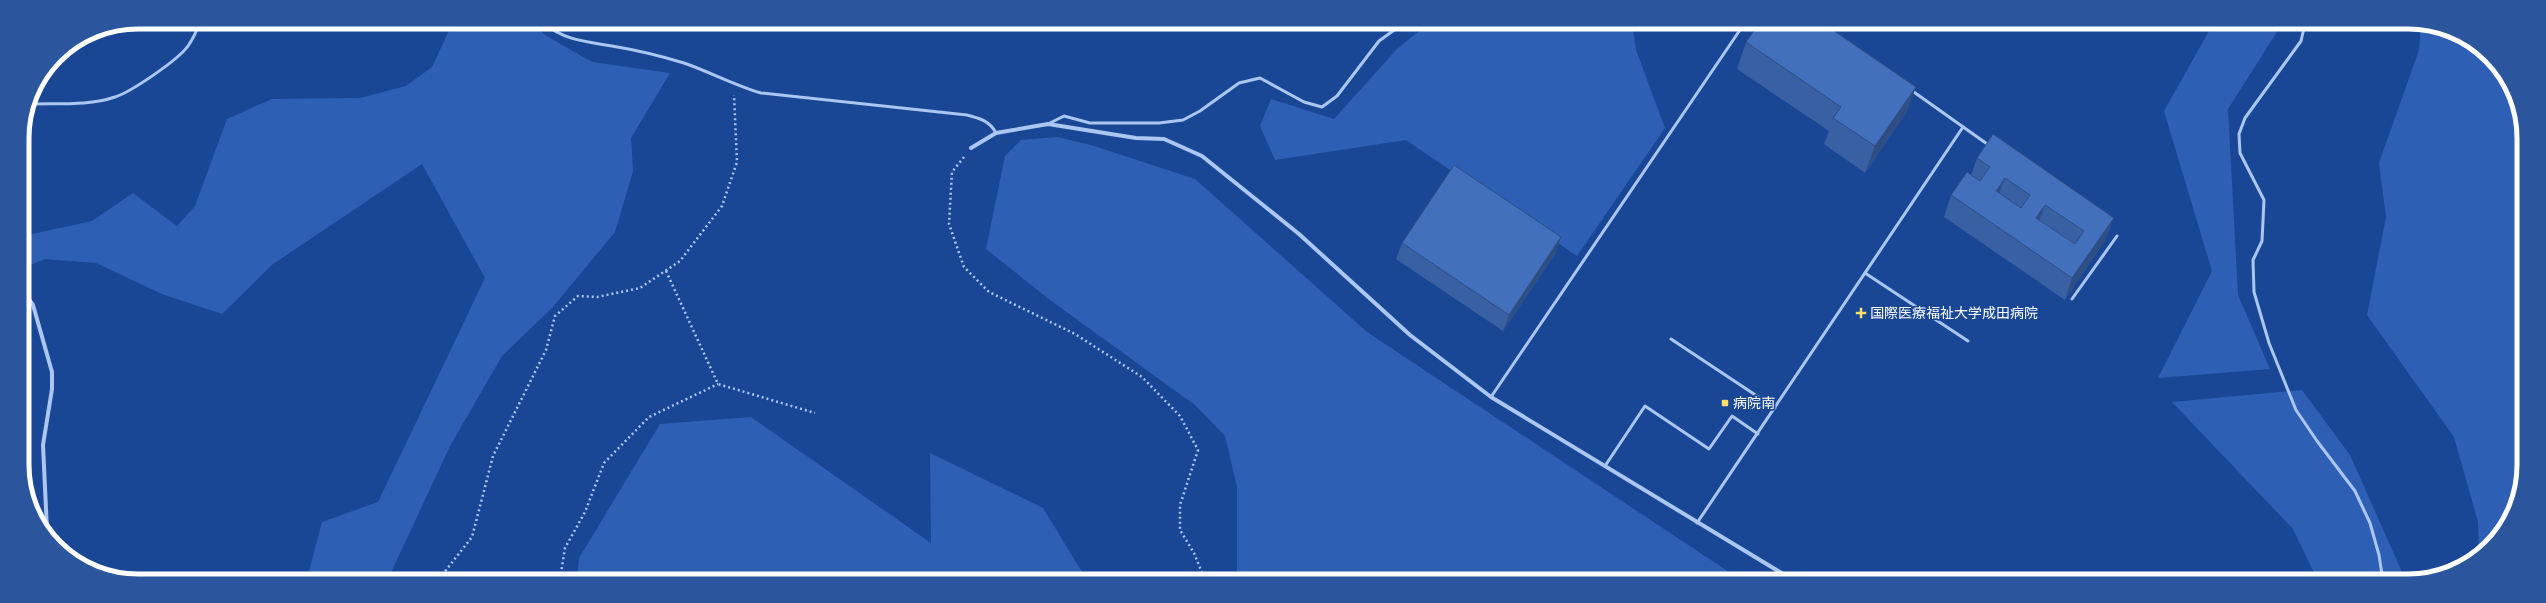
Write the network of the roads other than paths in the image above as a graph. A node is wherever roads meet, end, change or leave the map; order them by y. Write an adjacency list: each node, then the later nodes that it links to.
1 (197, 29): 7 (lane)
2 (551, 29): 10 (lane)
3 (1396, 29): 8 (lane)
4 (1741, 29): 19 (lane)
5 (2304, 29): 26 (lane)
6 (1907, 88): 9 (lane)
7 (35, 104)
8 (1048, 124): 10 (street); 19 (street)
9 (1963, 127): 11 (lane); 14 (lane)
10 (996, 133): 12 (street)
11 (1992, 147)
12 (971, 148)
13 (2117, 236): 16 (lane)
14 (1865, 273): 18 (lane); 20 (lane)
15 (29, 299): 24 (street)
16 (2072, 299)
17 (1671, 338): 20 (lane)
18 (1968, 341)
19 (1491, 397): 22 (street)
20 (1775, 408): 21 (lane)
21 (1758, 434): 22 (lane); 23 (lane)
22 (1605, 466): 23 (street)
23 (1697, 523): 25 (street)
24 (47, 524)
25 (1782, 574)
26 (2382, 574)

